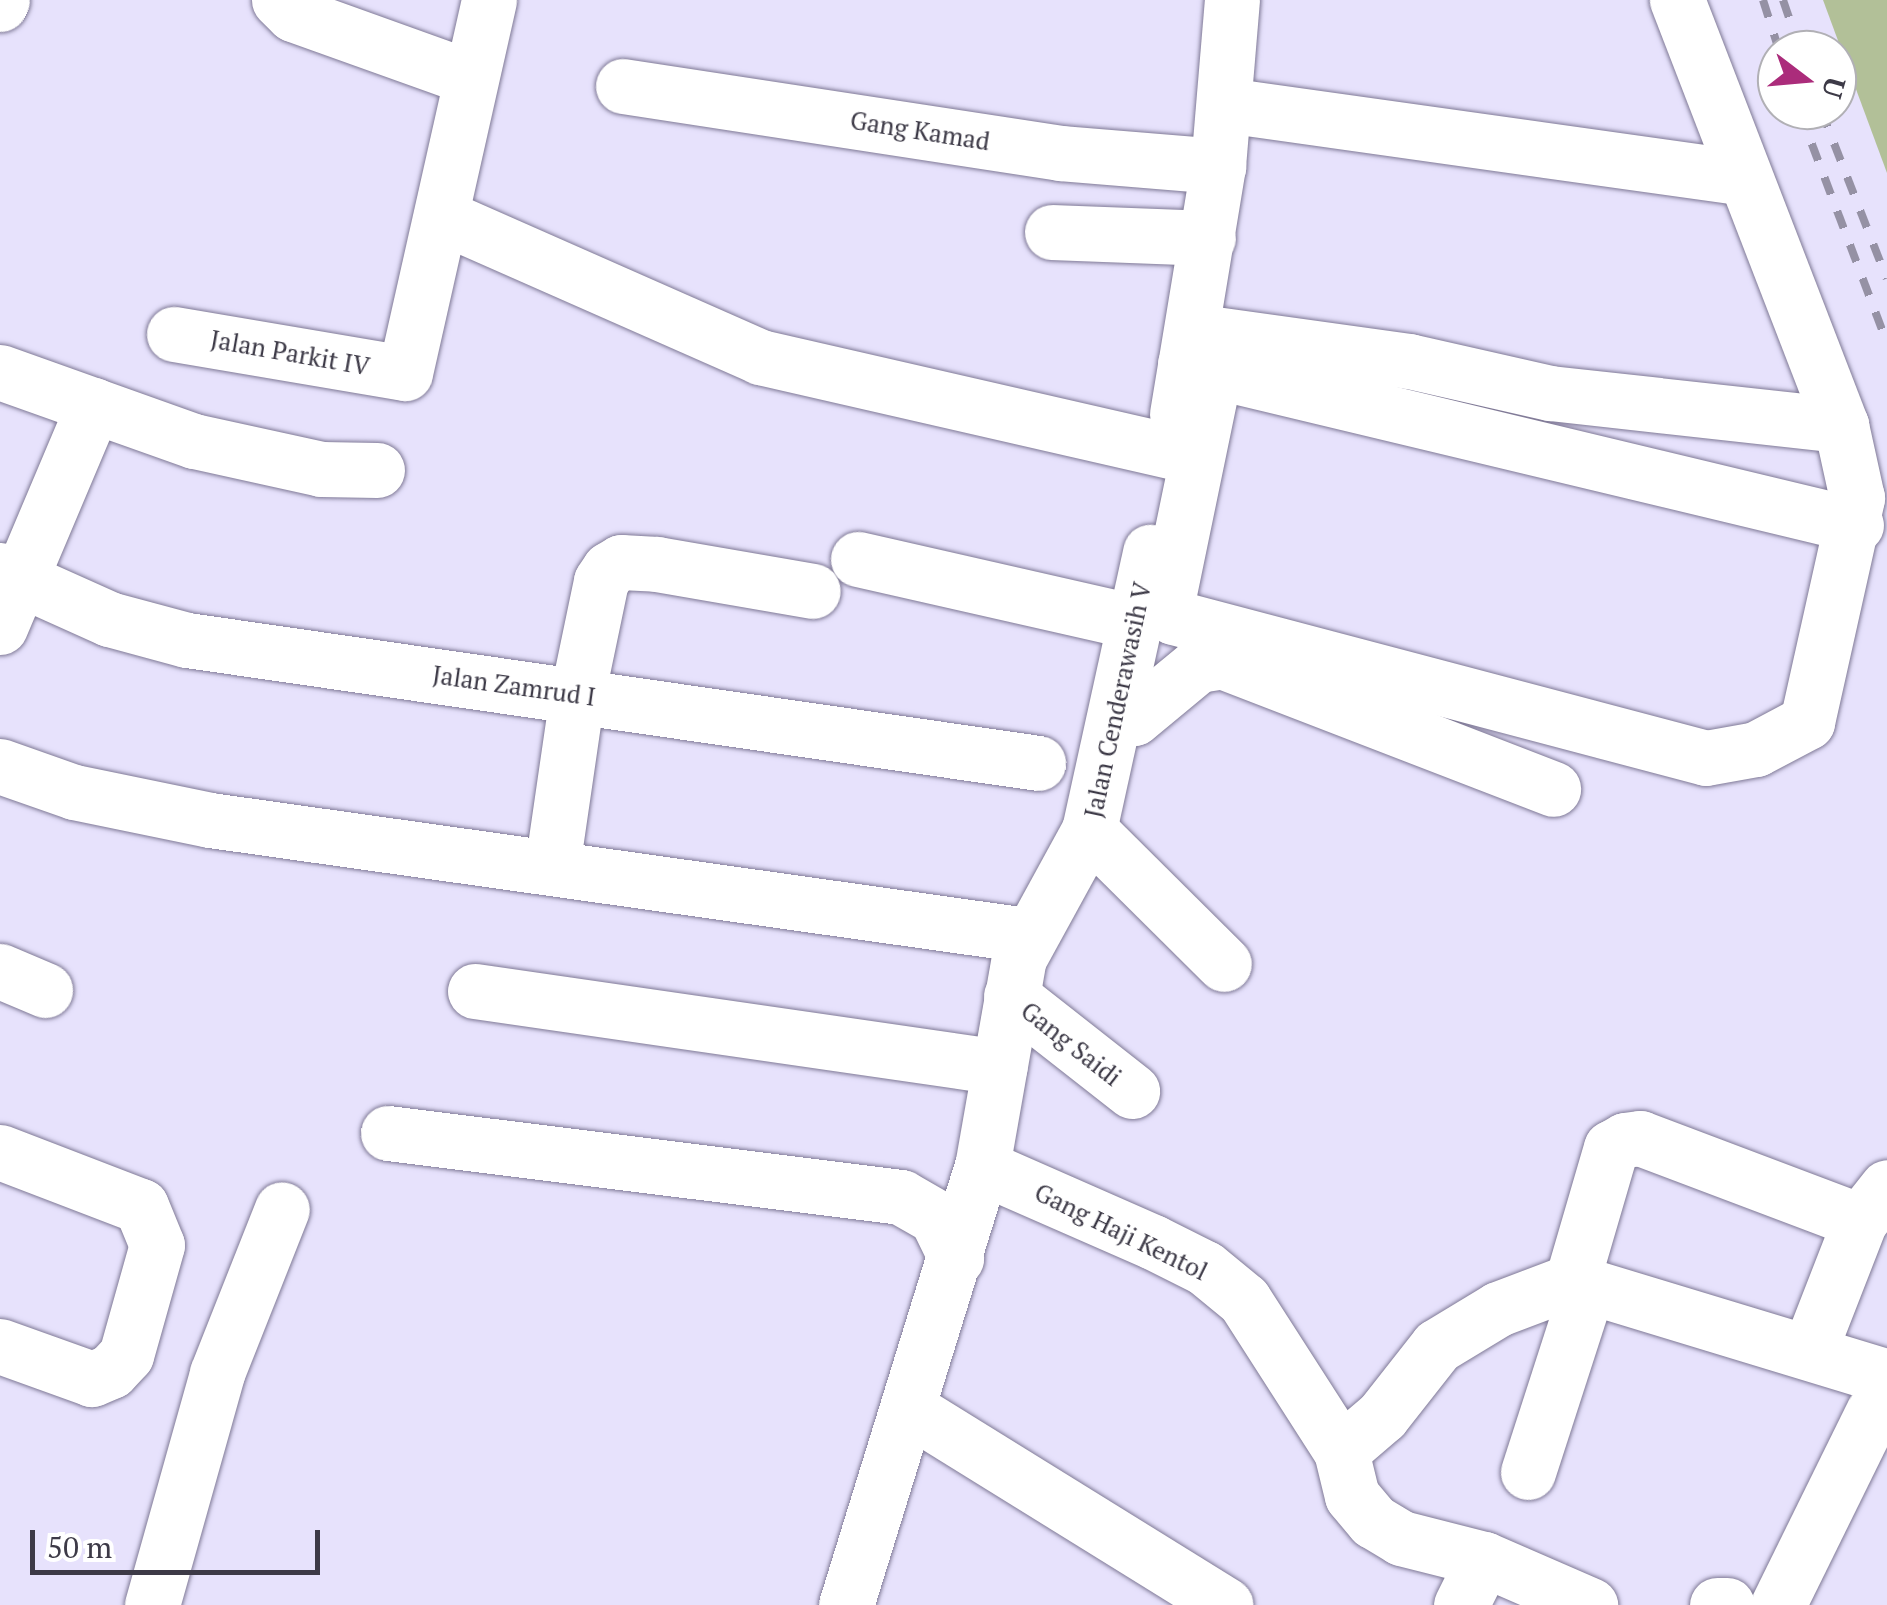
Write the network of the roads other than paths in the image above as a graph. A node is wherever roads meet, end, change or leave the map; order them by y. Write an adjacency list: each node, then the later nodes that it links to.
1 (280, 0): 6 (street)
2 (489, 0): 6 (street)
3 (1232, 0): 9 (street, Jalan Cenderawasih V)
4 (1261, 0): 8 (street)
5 (1677, 0): 10 (street)
6 (469, 77): 11 (street)
7 (623, 86): 9 (street, Gang Kamad)
8 (1247, 108): 10 (street); 15 (street)
9 (1218, 166): 13 (street, Jalan Cenderawasih V)
10 (1742, 178): 20 (street)
11 (444, 217): 14 (street, Jalan Parkit IV); 22 (street)
12 (1052, 232): 13 (street)
13 (1208, 238): 15 (street, Jalan Cenderawasih V)
14 (174, 334)
15 (1203, 351): 17 (street); 22 (street, Jalan Cenderawasih V); 24 (street)
16 (0, 372): 19 (street)
17 (1336, 376): 18 (street); 21 (street)
18 (1550, 394): 20 (street); 21 (street)
19 (94, 405): 23 (street); 27 (street)
20 (1840, 425): 24 (street)
21 (1537, 451): 24 (street)
22 (1172, 452): 28 (street, Jalan Cenderawasih V)
23 (377, 470)
24 (1856, 525)
25 (858, 559): 28 (street)
26 (813, 591): 29 (street)
27 (7, 592): 29 (street, Jalan Zamrud I)
28 (1135, 622): 30 (street, Jalan Cenderawasih V)
29 (577, 696): 31 (street, Jalan Zamrud I); 35 (street)
30 (1114, 719): 33 (street); 34 (street, Jalan Cenderawasih V)
31 (1038, 763)
32 (0, 766): 35 (street)
33 (1553, 789)
34 (1089, 830): 36 (street, Jalan Cenderawasih V); 37 (street)
35 (552, 867): 36 (street)
36 (1026, 935): 39 (street, Jalan Cenderawasih V)
37 (1224, 964)
38 (475, 990): 40 (street)
39 (1011, 996): 40 (street, Jalan Cenderawasih V); 41 (street, Gang Saidi)
40 (1000, 1067): 44 (street, Jalan Cenderawasih V)
41 (1132, 1091)
42 (388, 1133): 47 (street)
43 (0, 1152): 49 (street)
44 (982, 1166): 47 (street, Jalan Cenderawasih V); 53 (street, Gang Haji Kentol)
45 (1873, 1204): 48 (street); 50 (street)
46 (282, 1209): 56 (street)
47 (956, 1258): 52 (street, Jalan Cenderawasih V)
48 (1580, 1283): 50 (street); 53 (street); 54 (street)
49 (0, 1346)
50 (1810, 1349): 51 (street)
51 (1880, 1394): 62 (street)
52 (911, 1410): 57 (street, Jalan Cenderawasih V); 58 (street)
53 (1341, 1451): 55 (street, Gang Haji Kentol)
54 (1528, 1472)
55 (1472, 1582): 59 (street, Gang Haji Kentol)
56 (152, 1605)
57 (846, 1605)
58 (1226, 1605)
59 (1590, 1605)
60 (1716, 1605): 61 (street)
61 (1727, 1605)
62 (1778, 1605)

